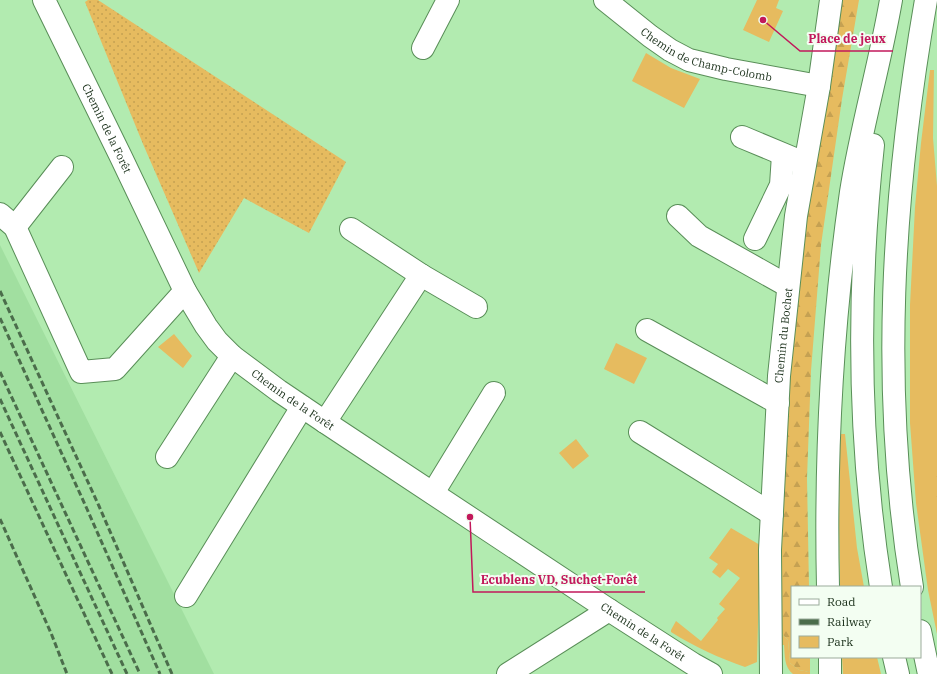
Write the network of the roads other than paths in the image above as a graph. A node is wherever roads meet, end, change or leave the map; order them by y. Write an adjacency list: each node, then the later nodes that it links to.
1 (44, 0): 20 (main road, Chemin de la Forêt)
2 (448, 0): 8 (main road)
3 (605, 0): 9 (main road, Chemin de Champ-Colomb)
4 (831, 0): 9 (main road, Chemin du Bochet)
5 (891, 0): 7 (main road)
6 (926, 0): 34 (main road)
7 (886, 27): 32 (main road); 33 (main road)
8 (423, 48)
9 (819, 86): 12 (main road, Chemin du Bochet)
10 (742, 137): 11 (main road)
11 (783, 154): 12 (main road); 17 (main road)
12 (805, 164): 19 (main road, Chemin du Bochet)
13 (62, 168): 15 (main road)
14 (678, 216): 19 (main road)
15 (8, 221): 20 (main road)
16 (351, 229): 18 (main road)
17 (755, 239)
18 (421, 275): 21 (main road); 27 (main road)
19 (788, 286): 25 (main road, Chemin du Bochet)
20 (185, 291): 23 (main road, Chemin de la Forêt)
21 (476, 307)
22 (647, 330): 25 (main road)
23 (232, 356): 26 (main road, Chemin de la Forêt); 29 (main road)
24 (494, 393): 30 (main road)
25 (778, 403): 31 (main road, Chemin du Bochet)
26 (302, 407): 27 (main road, Chemin de la Forêt); 35 (main road)
27 (325, 422): 30 (main road, Chemin de la Forêt)
28 (640, 432): 31 (main road)
29 (168, 457)
30 (433, 493): 36 (main road, Chemin de la Forêt)
31 (772, 514): 42 (main road, Chemin du Bochet)
32 (828, 586)
33 (881, 586)
34 (912, 586)
35 (186, 596)
36 (609, 610): 39 (main road, Chemin de la Forêt); 41 (main road)
37 (921, 635): 40 (main road)
38 (830, 658): 43 (main road)
39 (697, 671)
40 (931, 671)
41 (508, 674)
42 (771, 674)
43 (830, 674)

